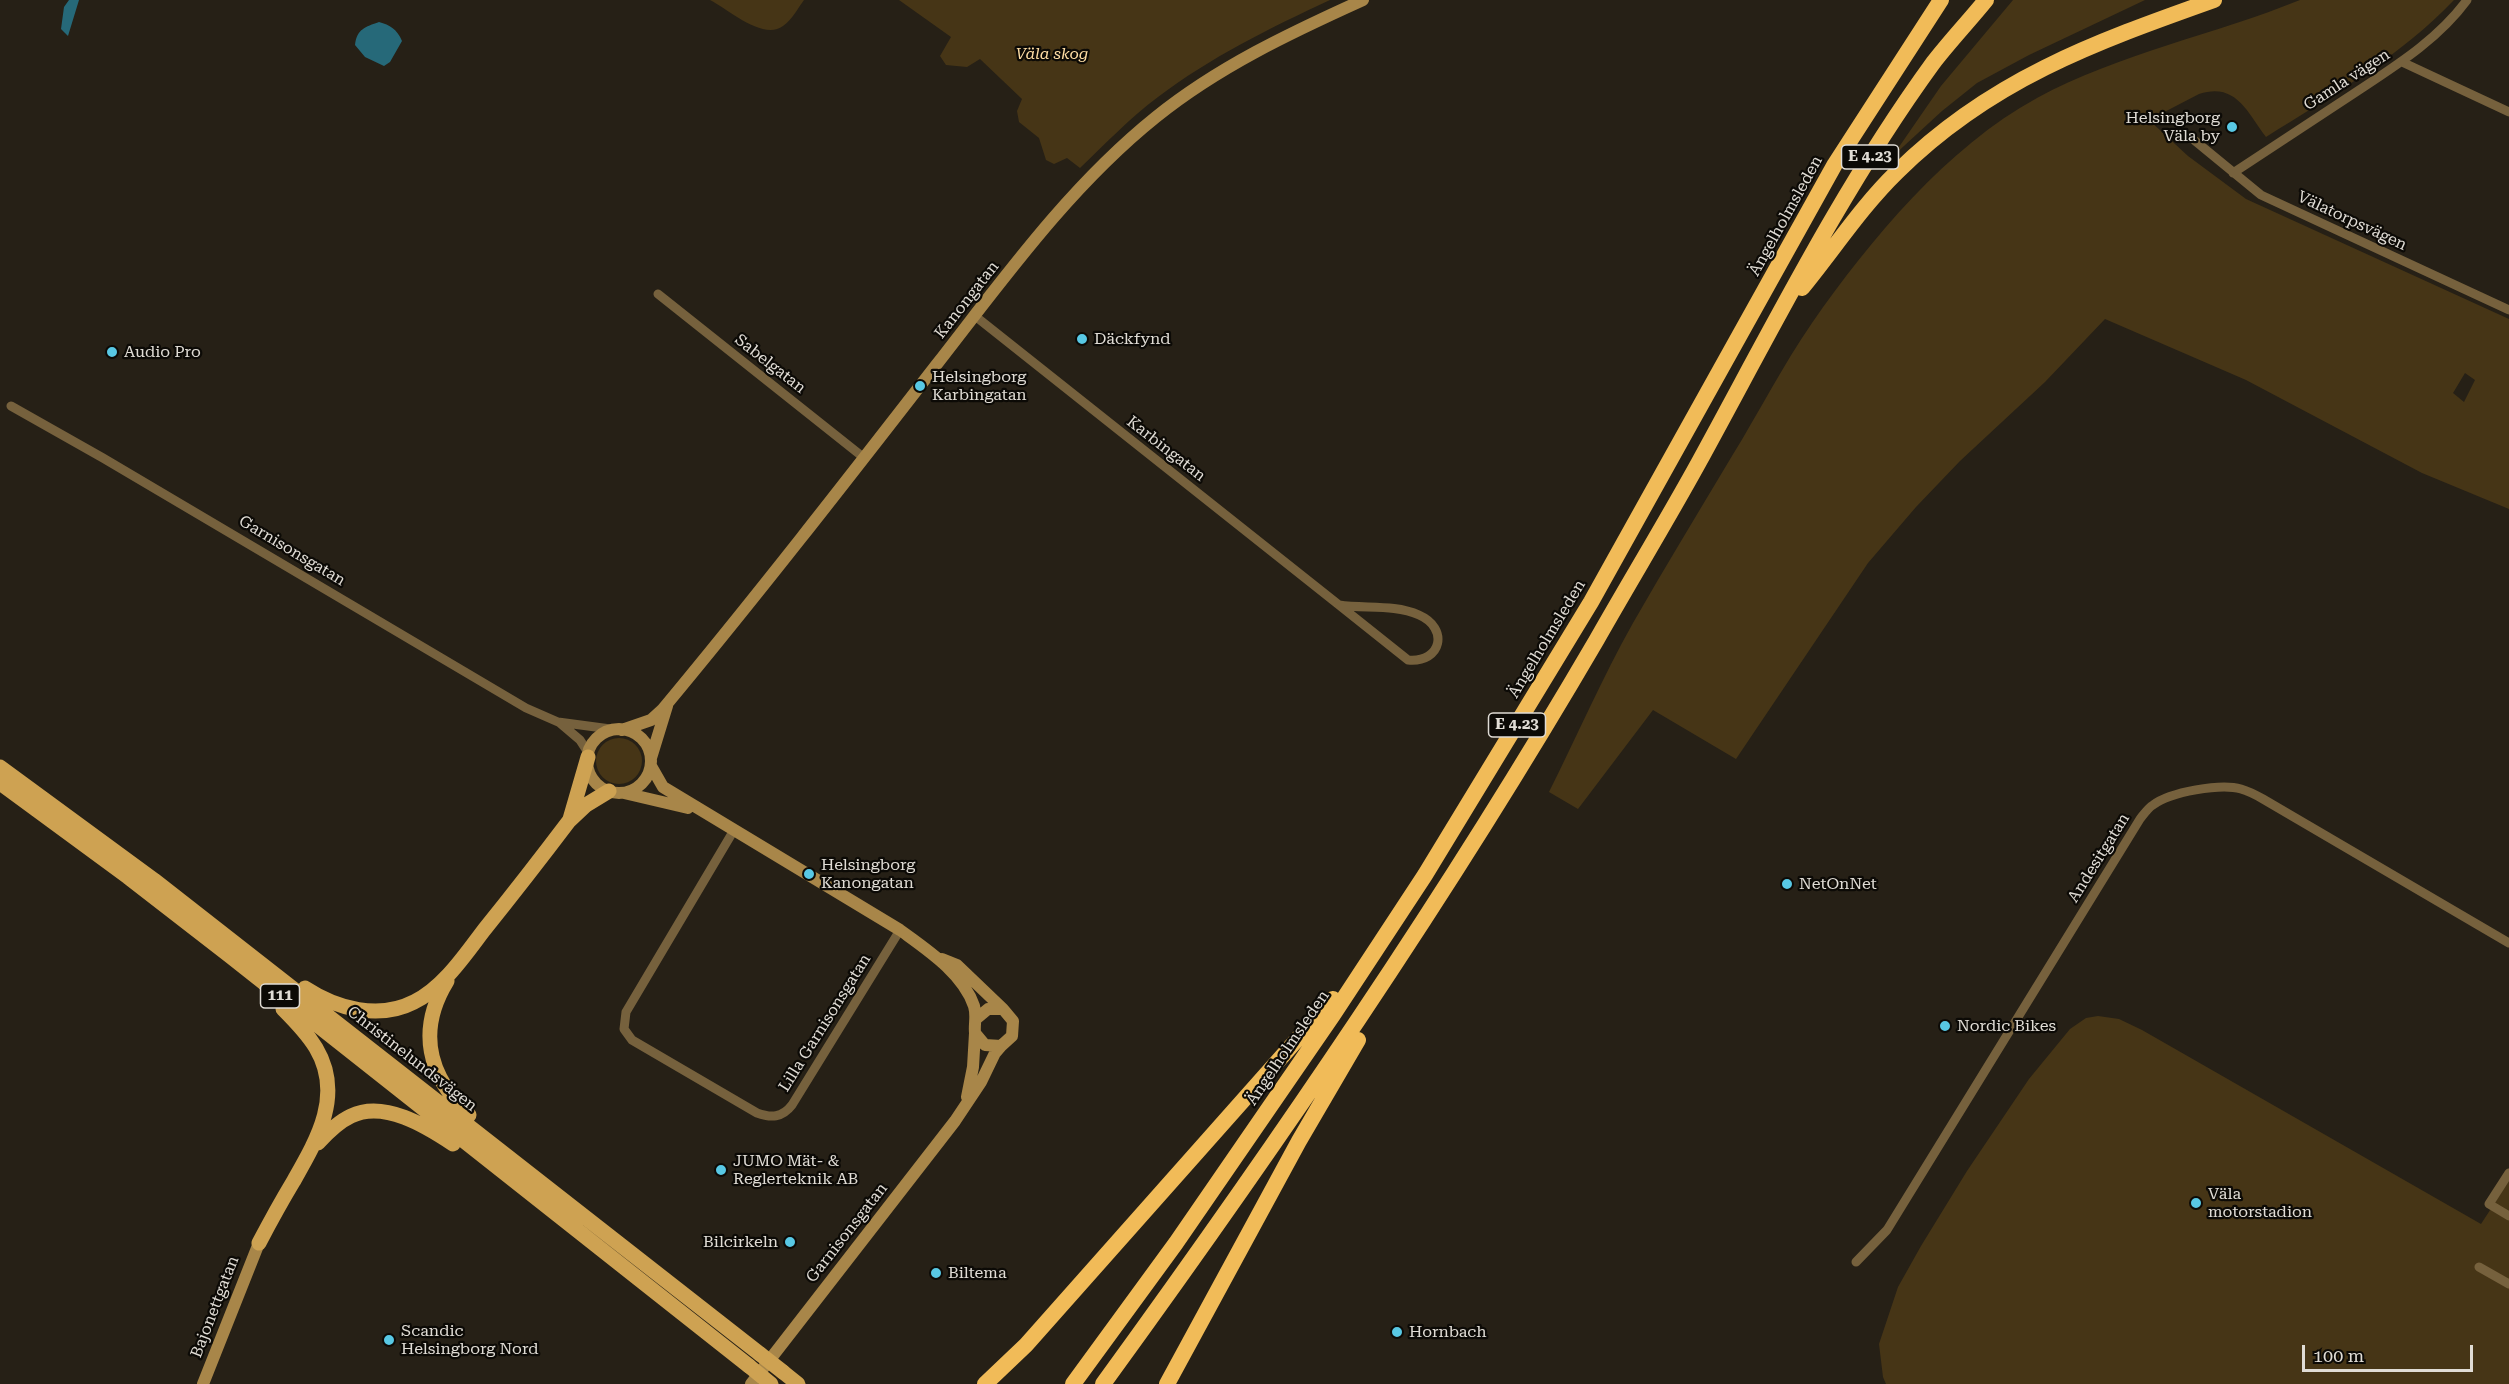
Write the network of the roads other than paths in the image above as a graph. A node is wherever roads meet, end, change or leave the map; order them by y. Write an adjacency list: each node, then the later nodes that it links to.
1 (1363, 0): 14 (street, Kanongatan)
2 (1941, 0): 7 (highway)
3 (1953, 0): 7 (highway, E 4.23)
4 (1986, 0): 15 (highway, E 4.23)
5 (2214, 0): 15 (highway)
6 (2467, 0): 8 (street, Gamla vägen)
7 (1917, 39): 34 (highway, Ängelholmsleden / E 4.23)
8 (2402, 62): 9 (street); 11 (street, Gamla vägen)
9 (2509, 112)
10 (2194, 140): 11 (street, Välatorpsvägen)
11 (2233, 172): 13 (street, Välatorpsvägen)
12 (658, 294): 17 (street, Sabelgatan)
13 (2508, 309)
14 (975, 316): 17 (street, Kanongatan); 18 (street, Karbingatan)
15 (1772, 326): 31 (highway, E 4.23)
16 (11, 406): 20 (street, Garnisonsgatan)
17 (864, 457): 19 (street, Kanongatan)
18 (1339, 605): 18 (street, Karbingatan)
19 (669, 702): 21 (street, Kanongatan); 23 (street, Kanongatan)
20 (558, 722): 21 (street, Garnisonsgatan); 22 (street, Garnisonsgatan)
21 (620, 730): 22 (street); 23 (street)
22 (588, 755): 26 (street); 28 (main road)
23 (651, 762): 26 (street); 27 (street, Garnisonsgatan)
24 (0, 767): 30 (main road, Christinelundsvägen / 111)
25 (0, 783): 36 (main road, Christinelundsvägen / 111)
26 (613, 792): 27 (street, Garnisonsgatan); 28 (main road)
27 (707, 814): 29 (street, Garnisonsgatan)
28 (569, 821): 37 (main road)
29 (734, 830): 32 (street, Garnisonsgatan); 32 (street, Lilla Garnisonsgatan)
30 (199, 915): 37 (main road); 44 (main road, Christinelundsvägen / 111)
31 (1423, 921): 58 (highway, E 4.23); 59 (highway)
32 (900, 930): 35 (street, Garnisonsgatan)
33 (2509, 943): 49 (street, Andesitgatan)
34 (1375, 951): 56 (highway); 57 (highway, Ängelholmsleden / E 4.23)
35 (932, 954): 38 (street, Garnisonsgatan); 39 (street, Garnisonsgatan)
36 (230, 956): 43 (main road); 46 (main road, Christinelundsvägen / 111)
37 (458, 963): 44 (main road)
38 (1003, 1009): 39 (street); 41 (street, Garnisonsgatan)
39 (976, 1019): 40 (street, Garnisonsgatan)
40 (975, 1033): 41 (street); 42 (street, Garnisonsgatan)
41 (1000, 1046): 42 (street, Garnisonsgatan)
42 (966, 1101): 53 (street, Garnisonsgatan)
43 (312, 1149): 46 (main road); 48 (main road)
44 (528, 1171): 55 (main road, Christinelundsvägen / 111, bridge)
45 (2509, 1173): 47 (street)
46 (556, 1214): 54 (main road, Christinelundsvägen / 111, bridge)
47 (2509, 1216)
48 (259, 1243): 52 (street, Bajonettgatan)
49 (1856, 1262)
50 (2479, 1267): 51 (street)
51 (2509, 1284)
52 (203, 1384)
53 (752, 1384)
54 (771, 1384)
55 (798, 1384)
56 (985, 1384)
57 (1073, 1384)
58 (1103, 1384)
59 (1167, 1384)

